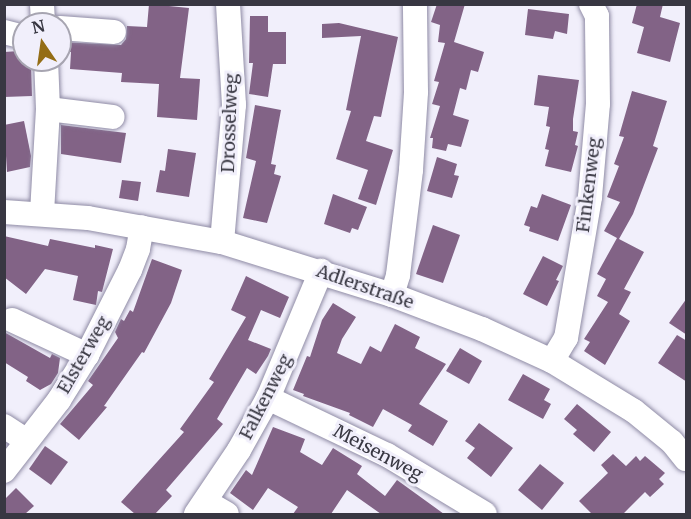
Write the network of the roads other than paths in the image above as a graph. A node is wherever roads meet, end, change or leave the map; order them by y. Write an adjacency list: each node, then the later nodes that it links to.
1 (228, 4): 12 (street, Drosselweg)
2 (415, 4): 14 (street)
3 (591, 4): 17 (street, Finkenweg)
4 (72, 29): 5 (street)
5 (114, 32)
6 (46, 72): 7 (street)
7 (48, 109): 8 (street); 10 (street)
8 (112, 117)
9 (4, 212): 10 (street, Adlerstraße)
10 (42, 213): 11 (street, Adlerstraße)
11 (142, 227): 12 (street, Adlerstraße); 16 (street, Elsterweg)
12 (222, 242): 13 (street, Adlerstraße)
13 (321, 271): 14 (street, Adlerstraße); 18 (street, Falkenweg)
14 (392, 295): 17 (street, Adlerstraße)
15 (12, 320): 16 (street)
16 (87, 355): 20 (street, Elsterweg)
17 (552, 362): 21 (street, Adlerstraße)
18 (268, 398): 23 (street, Falkenweg); 25 (street, Meisenweg)
19 (4, 426): 20 (street)
20 (27, 441): 22 (street, Elsterweg)
21 (687, 459)
22 (4, 471)
23 (201, 508): 24 (street)
24 (227, 514)
25 (485, 514)

